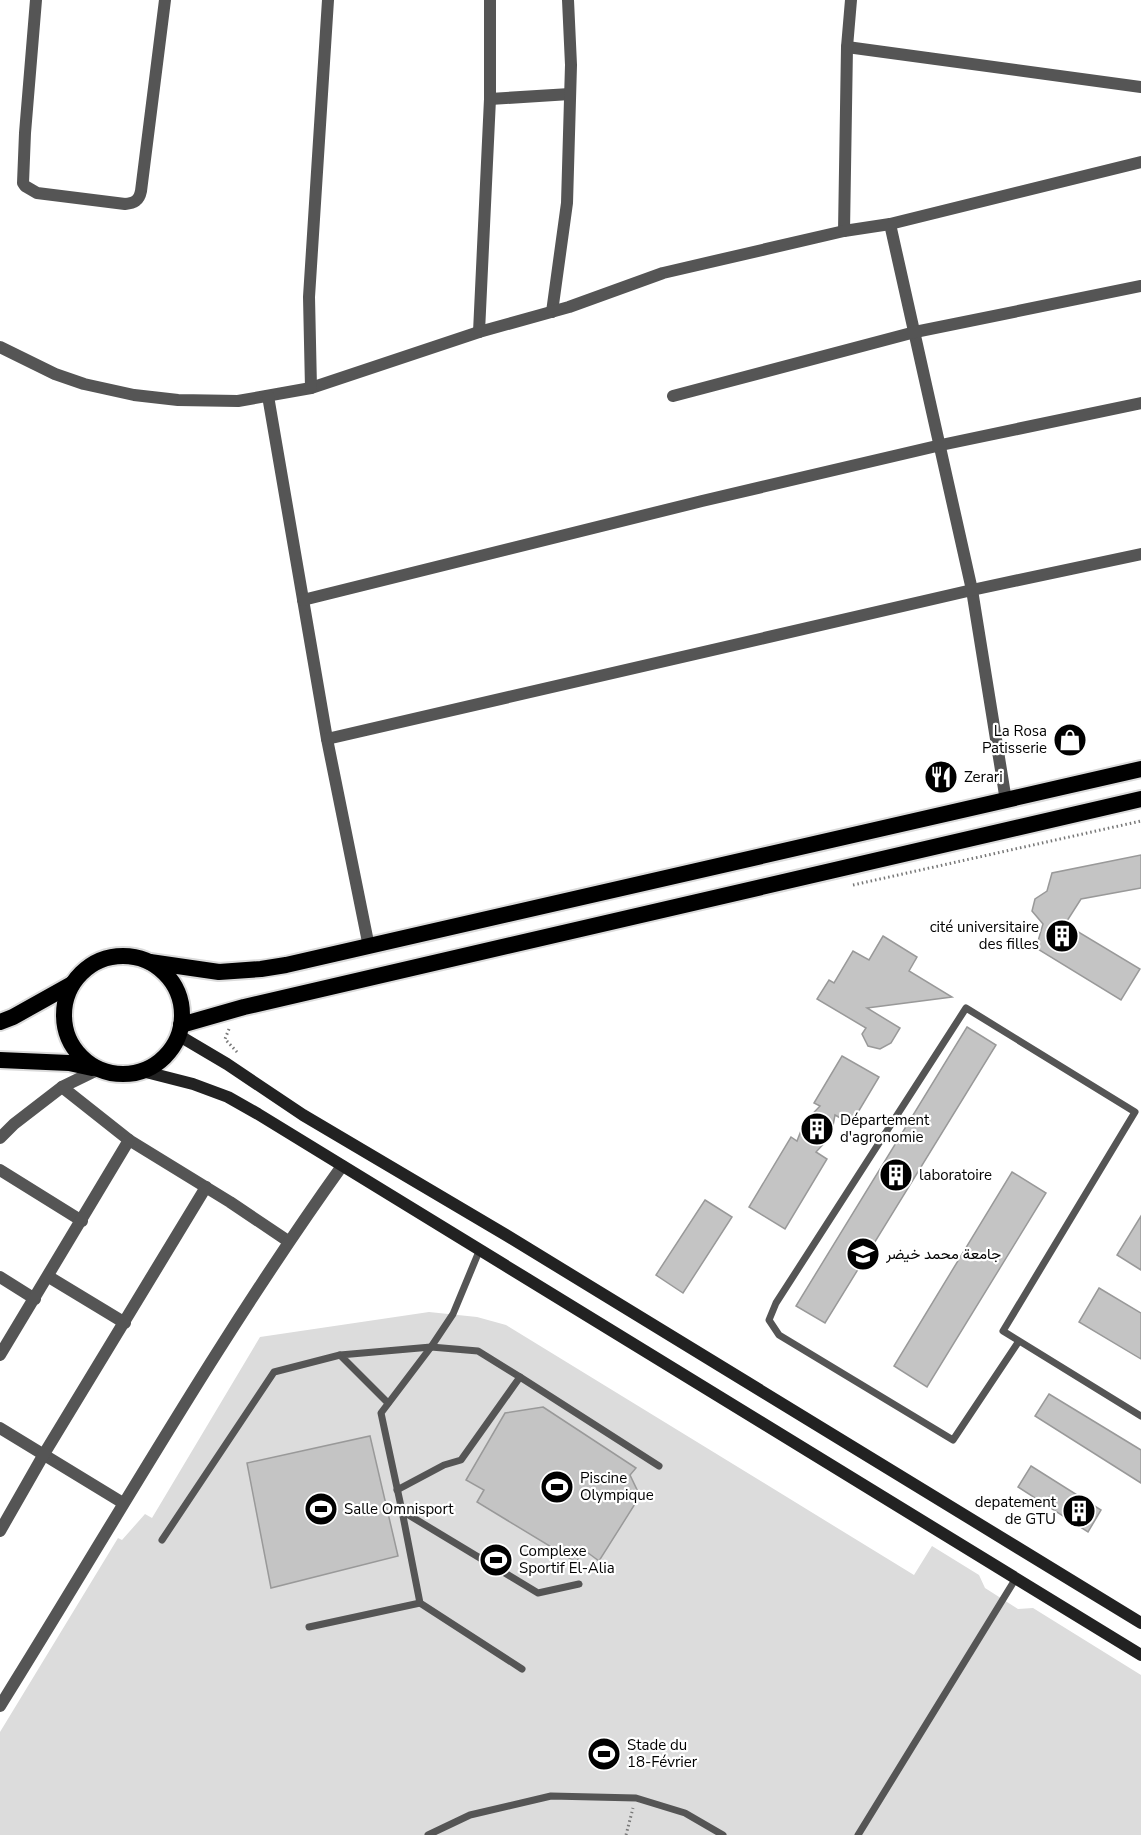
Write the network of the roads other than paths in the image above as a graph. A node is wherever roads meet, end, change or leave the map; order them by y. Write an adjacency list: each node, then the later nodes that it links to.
1 (36, 0): 2 (street)
2 (165, 0)
3 (328, 0): 19 (street)
4 (490, 0): 10 (street)
5 (568, 0): 9 (street)
6 (851, 0): 7 (street)
7 (847, 47): 8 (street); 13 (street)
8 (1141, 87)
9 (570, 94): 10 (street); 15 (street)
10 (490, 99): 16 (street)
11 (1141, 162): 12 (street)
12 (890, 224): 13 (street); 17 (street)
13 (844, 231): 15 (street)
14 (1141, 286): 17 (street)
15 (552, 312): 16 (street)
16 (479, 332): 19 (street)
17 (915, 332): 21 (street); 23 (street)
18 (0, 347): 20 (street)
19 (311, 388): 20 (street)
20 (268, 396): 26 (street)
21 (673, 396)
22 (1141, 403): 23 (street)
23 (940, 445): 25 (street); 26 (street)
24 (1141, 554): 25 (street)
25 (972, 590): 27 (street); 30 (street)
26 (303, 600): 27 (street)
27 (327, 740): 31 (street)
28 (1141, 769): 30 (highway)
29 (1141, 799): 35 (highway)
30 (1006, 801): 31 (highway)
31 (369, 947): 32 (highway)
32 (150, 962): 33 (highway); 35 (highway)
33 (72, 984): 34 (highway); 37 (highway)
34 (0, 1022)
35 (180, 1030): 38 (highway); 72 (main road)
36 (0, 1060): 37 (highway)
37 (99, 1070): 38 (highway); 39 (street)
38 (142, 1071): 44 (main road)
39 (62, 1087): 41 (street); 43 (street)
40 (0, 1121): 41 (street)
41 (14, 1124): 42 (street)
42 (0, 1138)
43 (129, 1140): 46 (street); 47 (street)
44 (342, 1166): 48 (street); 49 (main road)
45 (0, 1170): 47 (street)
46 (206, 1187): 48 (street); 53 (street)
47 (82, 1221): 51 (street)
48 (288, 1241): 65 (street)
49 (480, 1249): 55 (lane); 69 (main road)
50 (0, 1277): 52 (street)
51 (49, 1277): 52 (street); 53 (street)
52 (35, 1299): 56 (street)
53 (125, 1323): 62 (street)
54 (1019, 1341): 54 (lane); 60 (lane)
55 (431, 1347): 57 (lane); 58 (lane); 59 (lane)
56 (0, 1355)
57 (340, 1355): 59 (lane); 68 (lane)
58 (520, 1377): 63 (lane); 64 (lane)
59 (388, 1403): 64 (lane)
60 (1141, 1416)
61 (0, 1428): 62 (street)
62 (44, 1454): 65 (street); 67 (street)
63 (659, 1466)
64 (397, 1490): 66 (lane)
65 (123, 1503): 76 (street)
66 (402, 1510): 70 (lane); 71 (lane)
67 (0, 1531)
68 (162, 1540)
69 (1016, 1578): 74 (main road); 79 (lane)
70 (579, 1584)
71 (420, 1603): 73 (lane); 75 (lane)
72 (1141, 1623)
73 (309, 1627)
74 (1141, 1655)
75 (522, 1669)
76 (0, 1705)
77 (428, 1835): 78 (lane)
78 (723, 1835)
79 (858, 1835)

